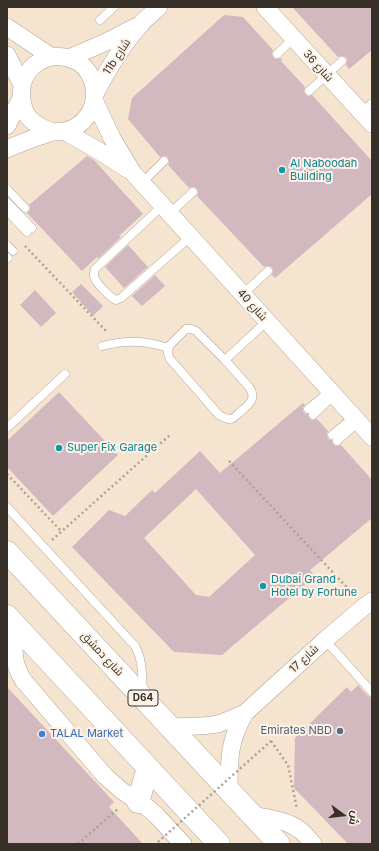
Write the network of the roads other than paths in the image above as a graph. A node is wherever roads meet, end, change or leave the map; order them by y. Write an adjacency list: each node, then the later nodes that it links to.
1 (113, 7): 4 (lane)
2 (159, 7): 5 (street, 11b شارع)
3 (264, 7): 7 (street, شارع 36)
4 (100, 20)
5 (142, 23): 11 (street, 11b شارع); 16 (street, 11b شارع)
6 (7, 27): 10 (street)
7 (294, 38): 8 (lane); 13 (street, شارع 36)
8 (277, 54)
9 (7, 55): 14 (street)
10 (52, 57): 11 (street); 14 (street)
11 (70, 58): 16 (street)
12 (342, 61): 13 (lane)
13 (327, 75): 15 (lane); 17 (street, شارع 36)
14 (21, 91): 18 (street); 19 (street)
15 (309, 91)
16 (95, 98): 19 (street); 22 (street, شارع 40)
17 (368, 113)
18 (7, 126)
19 (58, 131): 20 (street); 22 (street, شارع 40)
20 (7, 149)
21 (164, 161): 22 (lane)
22 (137, 178): 27 (street, شارع 40)
23 (7, 188): 26 (lane)
24 (193, 192): 27 (lane)
25 (7, 202): 28 (lane)
26 (25, 208)
27 (166, 210): 29 (street, شارع 40); 29 (lane)
28 (7, 211)
29 (190, 237): 33 (street, شارع 40)
30 (7, 245): 31 (lane)
31 (9, 255)
32 (268, 271): 33 (lane)
33 (242, 294): 34 (street, شارع 40)
34 (267, 321): 37 (lane); 39 (street, شارع 40)
35 (102, 346): 36 (lane)
36 (168, 348): 37 (lane); 37 (lane)
37 (225, 360)
38 (65, 374): 42 (lane)
39 (332, 393): 40 (lane); 41 (street, شارع 40)
40 (311, 412)
41 (356, 419): 43 (street, شارع 40); 44 (lane)
42 (7, 428)
43 (372, 437)
44 (335, 438)
45 (7, 507): 51 (lane)
46 (7, 552): 51 (main road, شارع دمشق / D64)
47 (370, 601): 49 (street, شارع 17)
48 (12, 621): 54 (main road); 56 (street)
49 (325, 640): 50 (lane); 52 (street, شارع 17)
50 (372, 692)
51 (144, 699): 53 (main road, شارع دمشق / D64)
52 (245, 713): 53 (street, شارع 17); 55 (street, شارع 17)
53 (171, 727): 55 (main road, شارع دمشق / D64)
54 (148, 768): 56 (main road); 59 (main road)
55 (229, 790): 57 (main road, شارع دمشق / D64)
56 (135, 800): 58 (street)
57 (252, 815): 60 (main road, شارع دمشق / D64); 61 (street)
58 (183, 844)
59 (219, 844)
60 (279, 844)
61 (313, 844)

